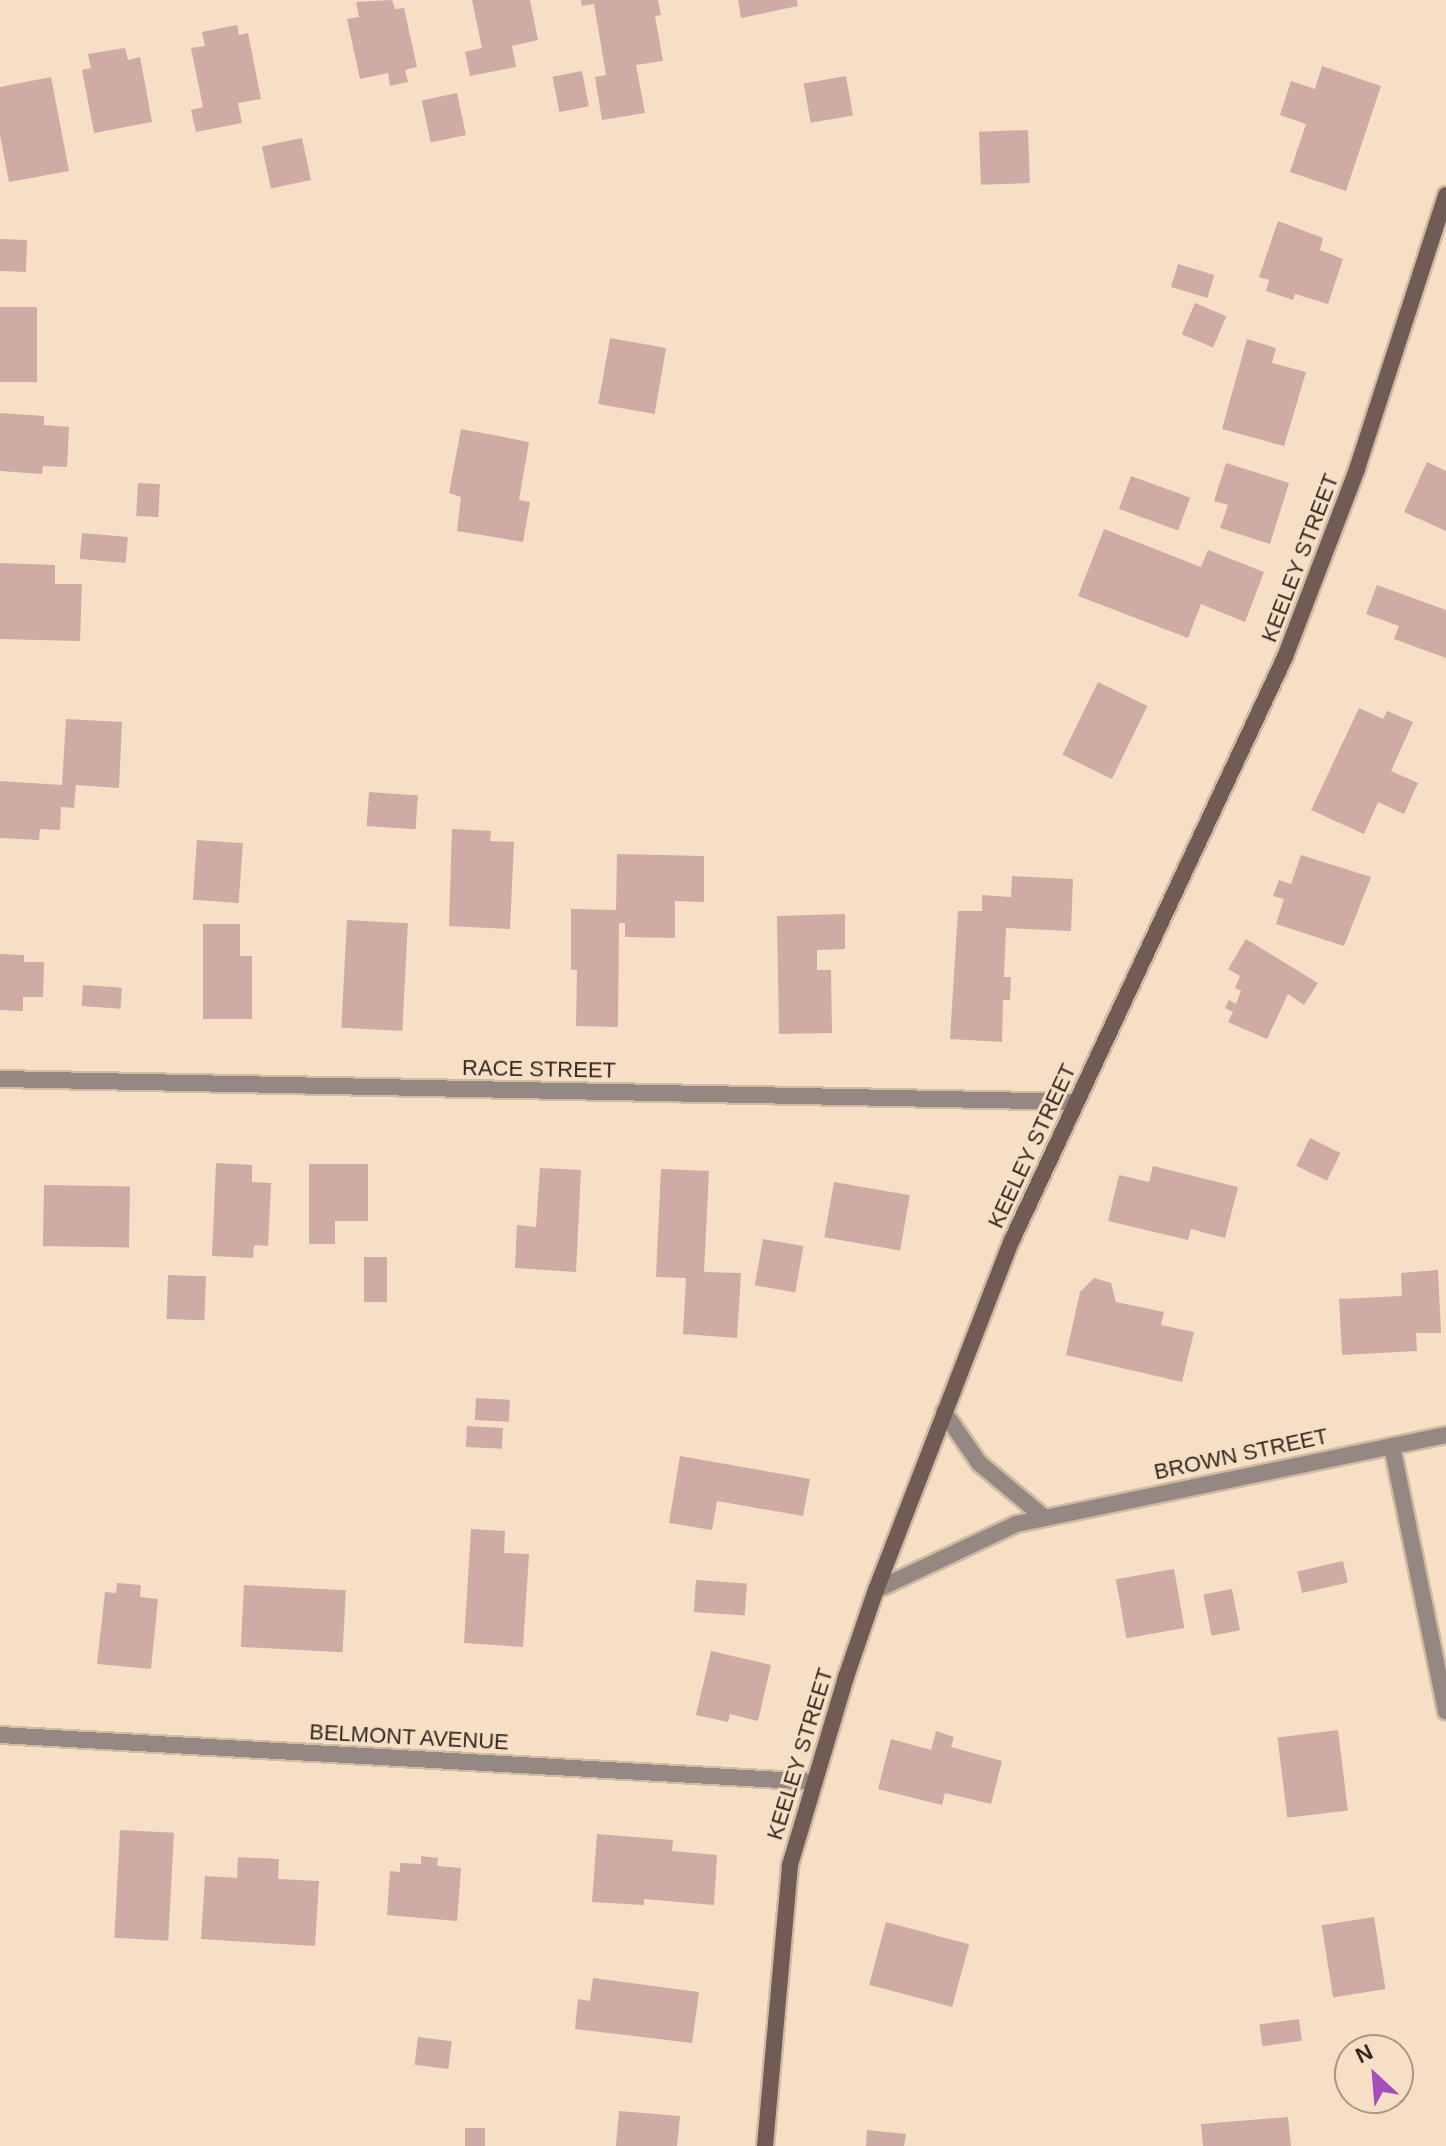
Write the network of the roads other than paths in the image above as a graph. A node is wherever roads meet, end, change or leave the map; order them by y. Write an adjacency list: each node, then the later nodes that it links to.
1 (1446, 195): 3 (street, KEELEY STREET)
2 (0, 1079): 3 (street, RACE STREET)
3 (1076, 1102): 4 (street, KEELEY STREET)
4 (944, 1412): 7 (street); 8 (street, KEELEY STREET)
5 (1446, 1435): 6 (street, BROWN STREET)
6 (1392, 1446): 7 (street, BROWN STREET); 9 (street)
7 (1045, 1518): 8 (street, BROWN STREET)
8 (876, 1590): 11 (street, KEELEY STREET)
9 (1446, 1712)
10 (0, 1735): 11 (street, BELMONT AVENUE)
11 (815, 1782): 12 (street, KEELEY STREET)
12 (765, 2146)

